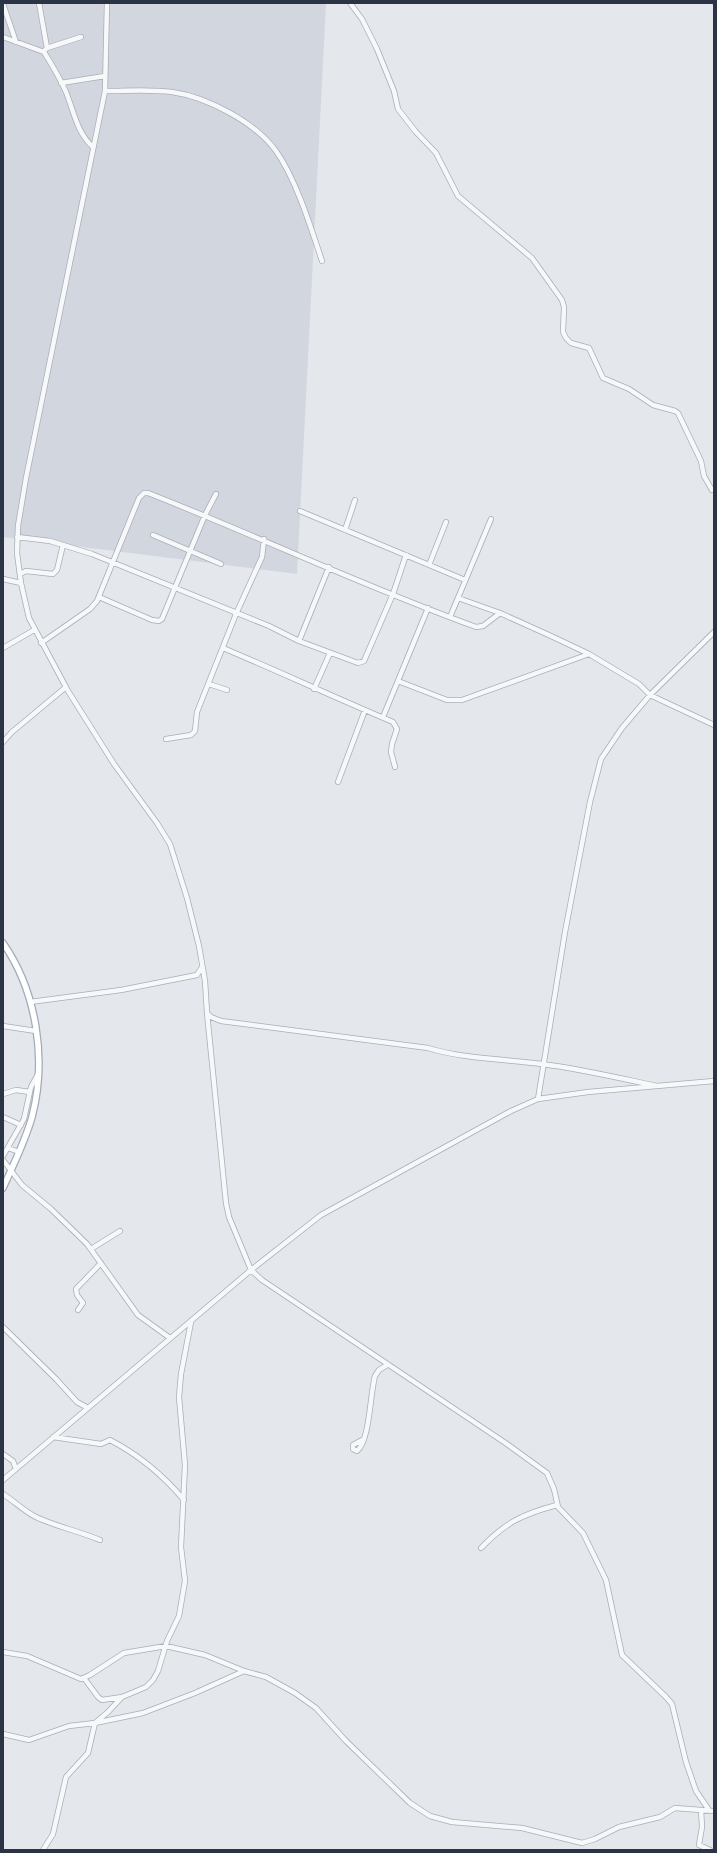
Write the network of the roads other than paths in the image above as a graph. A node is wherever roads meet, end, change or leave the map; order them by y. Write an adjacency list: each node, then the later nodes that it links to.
1 (39, 3): 8 (street)
2 (107, 3): 9 (street)
3 (350, 3): 14 (street)
4 (3, 4): 7 (street)
5 (3, 37): 7 (street)
6 (81, 37): 8 (street)
7 (16, 42): 8 (street)
8 (46, 50): 10 (street)
9 (106, 76): 10 (street); 11 (street)
10 (61, 83): 12 (street)
11 (105, 91): 12 (street); 13 (street)
12 (93, 147): 23 (street)
13 (322, 260)
14 (712, 490)
15 (216, 494): 18 (street)
16 (355, 500): 21 (street)
17 (300, 511): 21 (street)
18 (206, 515): 24 (street); 26 (street); 28 (street)
19 (491, 519): 34 (street)
20 (446, 522): 30 (street)
21 (345, 530): 27 (street)
22 (153, 535): 26 (street)
23 (17, 537): 25 (street); 32 (street)
24 (264, 540): 31 (street); 42 (street)
25 (63, 545): 28 (street); 32 (street)
26 (191, 551): 29 (street); 36 (street)
27 (406, 555): 30 (street); 37 (street)
28 (114, 563): 36 (street); 38 (street)
29 (221, 564)
30 (429, 565): 34 (street)
31 (329, 567): 37 (street); 46 (street)
32 (20, 574): 35 (street)
33 (3, 579): 35 (street)
34 (465, 580): 39 (street)
35 (21, 583): 44 (street)
36 (175, 588): 38 (street); 42 (street)
37 (393, 594): 40 (street); 50 (street)
38 (99, 597): 47 (street)
39 (458, 598): 41 (street); 43 (street)
40 (428, 608): 43 (street); 52 (street)
41 (500, 613): 43 (street); 51 (street)
42 (236, 614): 46 (street); 49 (street)
43 (450, 617)
44 (34, 630): 47 (street); 48 (street)
45 (714, 632): 57 (street)
46 (299, 641): 50 (street)
47 (41, 643): 54 (street)
48 (3, 648)
49 (223, 648): 53 (street); 55 (street)
50 (330, 653): 55 (street)
51 (589, 654): 52 (street); 57 (street)
52 (398, 681): 59 (street)
53 (209, 684): 56 (street); 61 (street)
54 (66, 687): 62 (street); 66 (street)
55 (314, 689): 58 (street)
56 (226, 690)
57 (650, 695): 60 (street); 73 (street)
58 (366, 710): 59 (street); 64 (street)
59 (383, 718): 63 (street)
60 (714, 725)
61 (166, 739)
62 (3, 742)
63 (395, 767)
64 (338, 782)
65 (3, 943): 69 (main road)
66 (202, 967): 67 (street); 68 (street)
67 (197, 975): 68 (street); 69 (street)
68 (205, 981): 70 (street)
69 (30, 1002): 72 (main road)
70 (207, 1013): 73 (street); 92 (street)
71 (3, 1026): 72 (street)
72 (36, 1031): 74 (main road)
73 (545, 1064): 76 (street); 79 (street)
74 (38, 1072): 77 (street); 83 (main road)
75 (714, 1081): 76 (street)
76 (657, 1086): 79 (street)
77 (30, 1092): 78 (street); 81 (street)
78 (3, 1094)
79 (538, 1099): 92 (street)
80 (3, 1117): 81 (street)
81 (21, 1125): 82 (street)
82 (8, 1148): 83 (street); 84 (street)
83 (19, 1152): 86 (main road)
84 (3, 1156)
85 (3, 1160): 86 (street)
86 (11, 1170): 87 (main road); 90 (street)
87 (5, 1177): 88 (main road)
88 (3, 1188)
89 (120, 1231): 90 (street)
90 (91, 1249): 91 (street)
91 (101, 1263): 93 (street); 96 (street)
92 (251, 1270): 94 (street); 97 (street)
93 (78, 1310)
94 (191, 1322): 96 (street); 105 (street)
95 (3, 1326): 98 (street)
96 (170, 1338): 98 (street)
97 (387, 1365): 100 (street); 106 (street)
98 (88, 1408): 99 (street)
99 (53, 1437): 102 (street); 105 (street)
100 (364, 1439)
101 (3, 1454): 102 (street)
102 (16, 1469): 103 (street)
103 (3, 1480)
104 (3, 1494): 107 (street)
105 (184, 1500): 109 (street)
106 (557, 1505): 108 (street); 117 (street)
107 (100, 1540)
108 (481, 1548)
109 (166, 1646): 111 (street); 112 (street); 113 (street)
110 (3, 1652): 112 (street)
111 (244, 1671): 114 (street); 116 (street)
112 (84, 1678): 113 (street)
113 (122, 1697): 114 (street)
114 (95, 1723): 115 (street); 118 (street)
115 (3, 1734)
116 (701, 1810): 117 (street); 119 (street)
117 (711, 1811)
118 (43, 1850)
119 (710, 1850)

